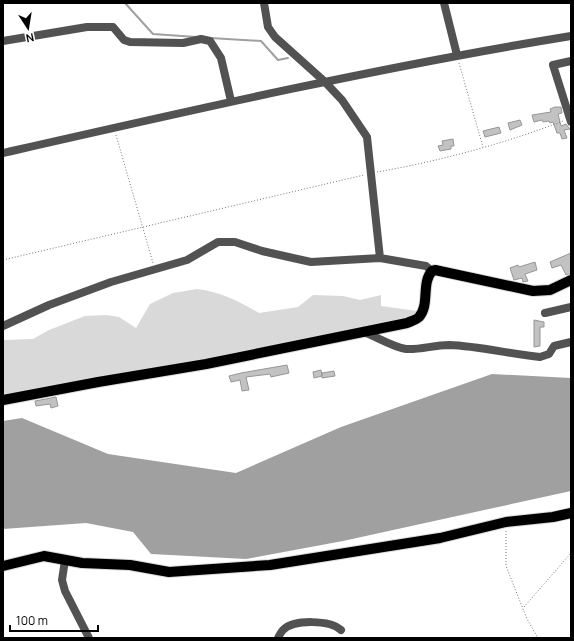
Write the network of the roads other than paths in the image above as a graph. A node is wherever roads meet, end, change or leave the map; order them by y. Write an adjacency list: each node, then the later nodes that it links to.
1 (264, 3): 7 (street)
2 (444, 3): 5 (street)
3 (571, 36): 5 (street)
4 (3, 41): 8 (street)
5 (457, 55): 7 (street)
6 (571, 61): 9 (street)
7 (324, 81): 8 (street); 11 (street)
8 (231, 101): 10 (street)
9 (570, 120)
10 (3, 153)
11 (380, 258): 12 (street); 16 (street)
12 (432, 271): 13 (main road); 17 (main road)
13 (571, 280)
14 (571, 307): 15 (street)
15 (545, 313)
16 (3, 326)
17 (364, 332): 18 (street); 19 (main road)
18 (571, 342)
19 (3, 400)
20 (571, 513): 21 (main road)
21 (64, 560): 22 (main road); 24 (street)
22 (3, 566)
23 (341, 630): 25 (street)
24 (89, 638)
25 (278, 638)

